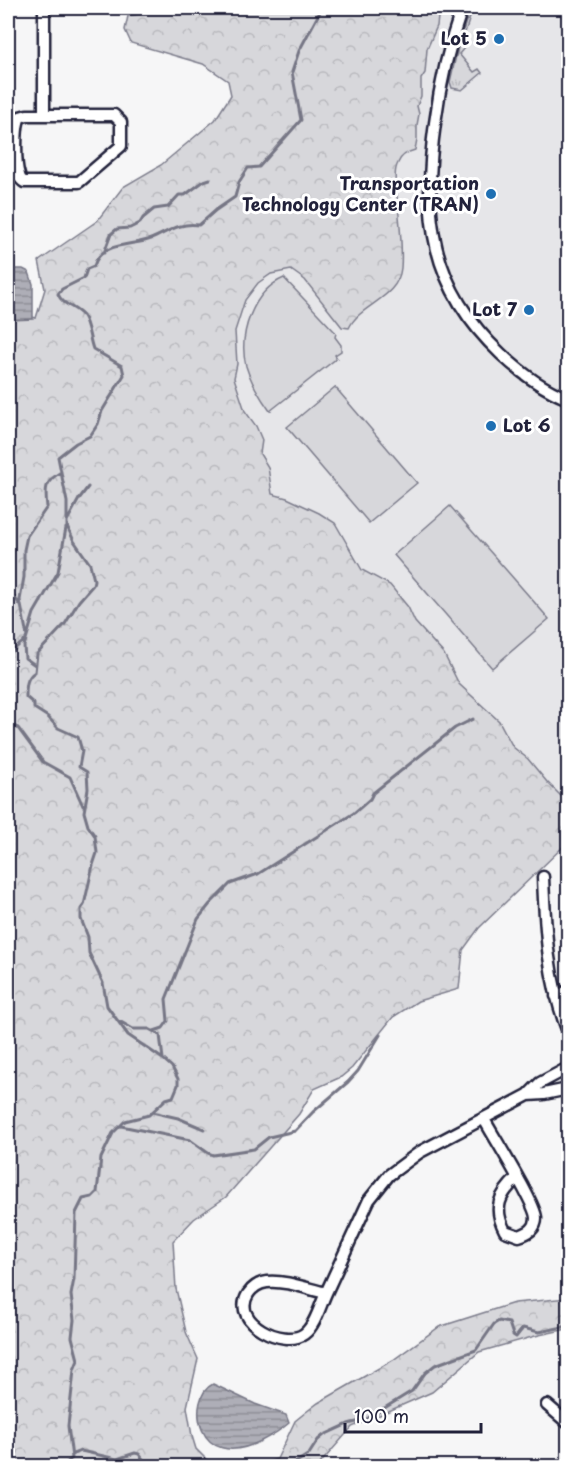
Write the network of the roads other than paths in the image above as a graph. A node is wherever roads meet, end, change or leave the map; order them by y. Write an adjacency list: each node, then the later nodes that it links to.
1 (44, 8): 3 (street)
2 (462, 8): 4 (street)
3 (44, 115): 3 (street)
4 (568, 399)
5 (543, 877): 7 (street)
6 (568, 991): 7 (street)
7 (556, 996): 8 (street)
8 (568, 1032)
9 (568, 1068): 11 (street)
10 (568, 1089): 11 (street)
11 (528, 1095): 12 (street)
12 (484, 1119): 13 (street); 14 (street)
13 (517, 1178): 13 (street)
14 (326, 1293): 14 (street)
15 (548, 1405): 16 (street)
16 (568, 1423)

